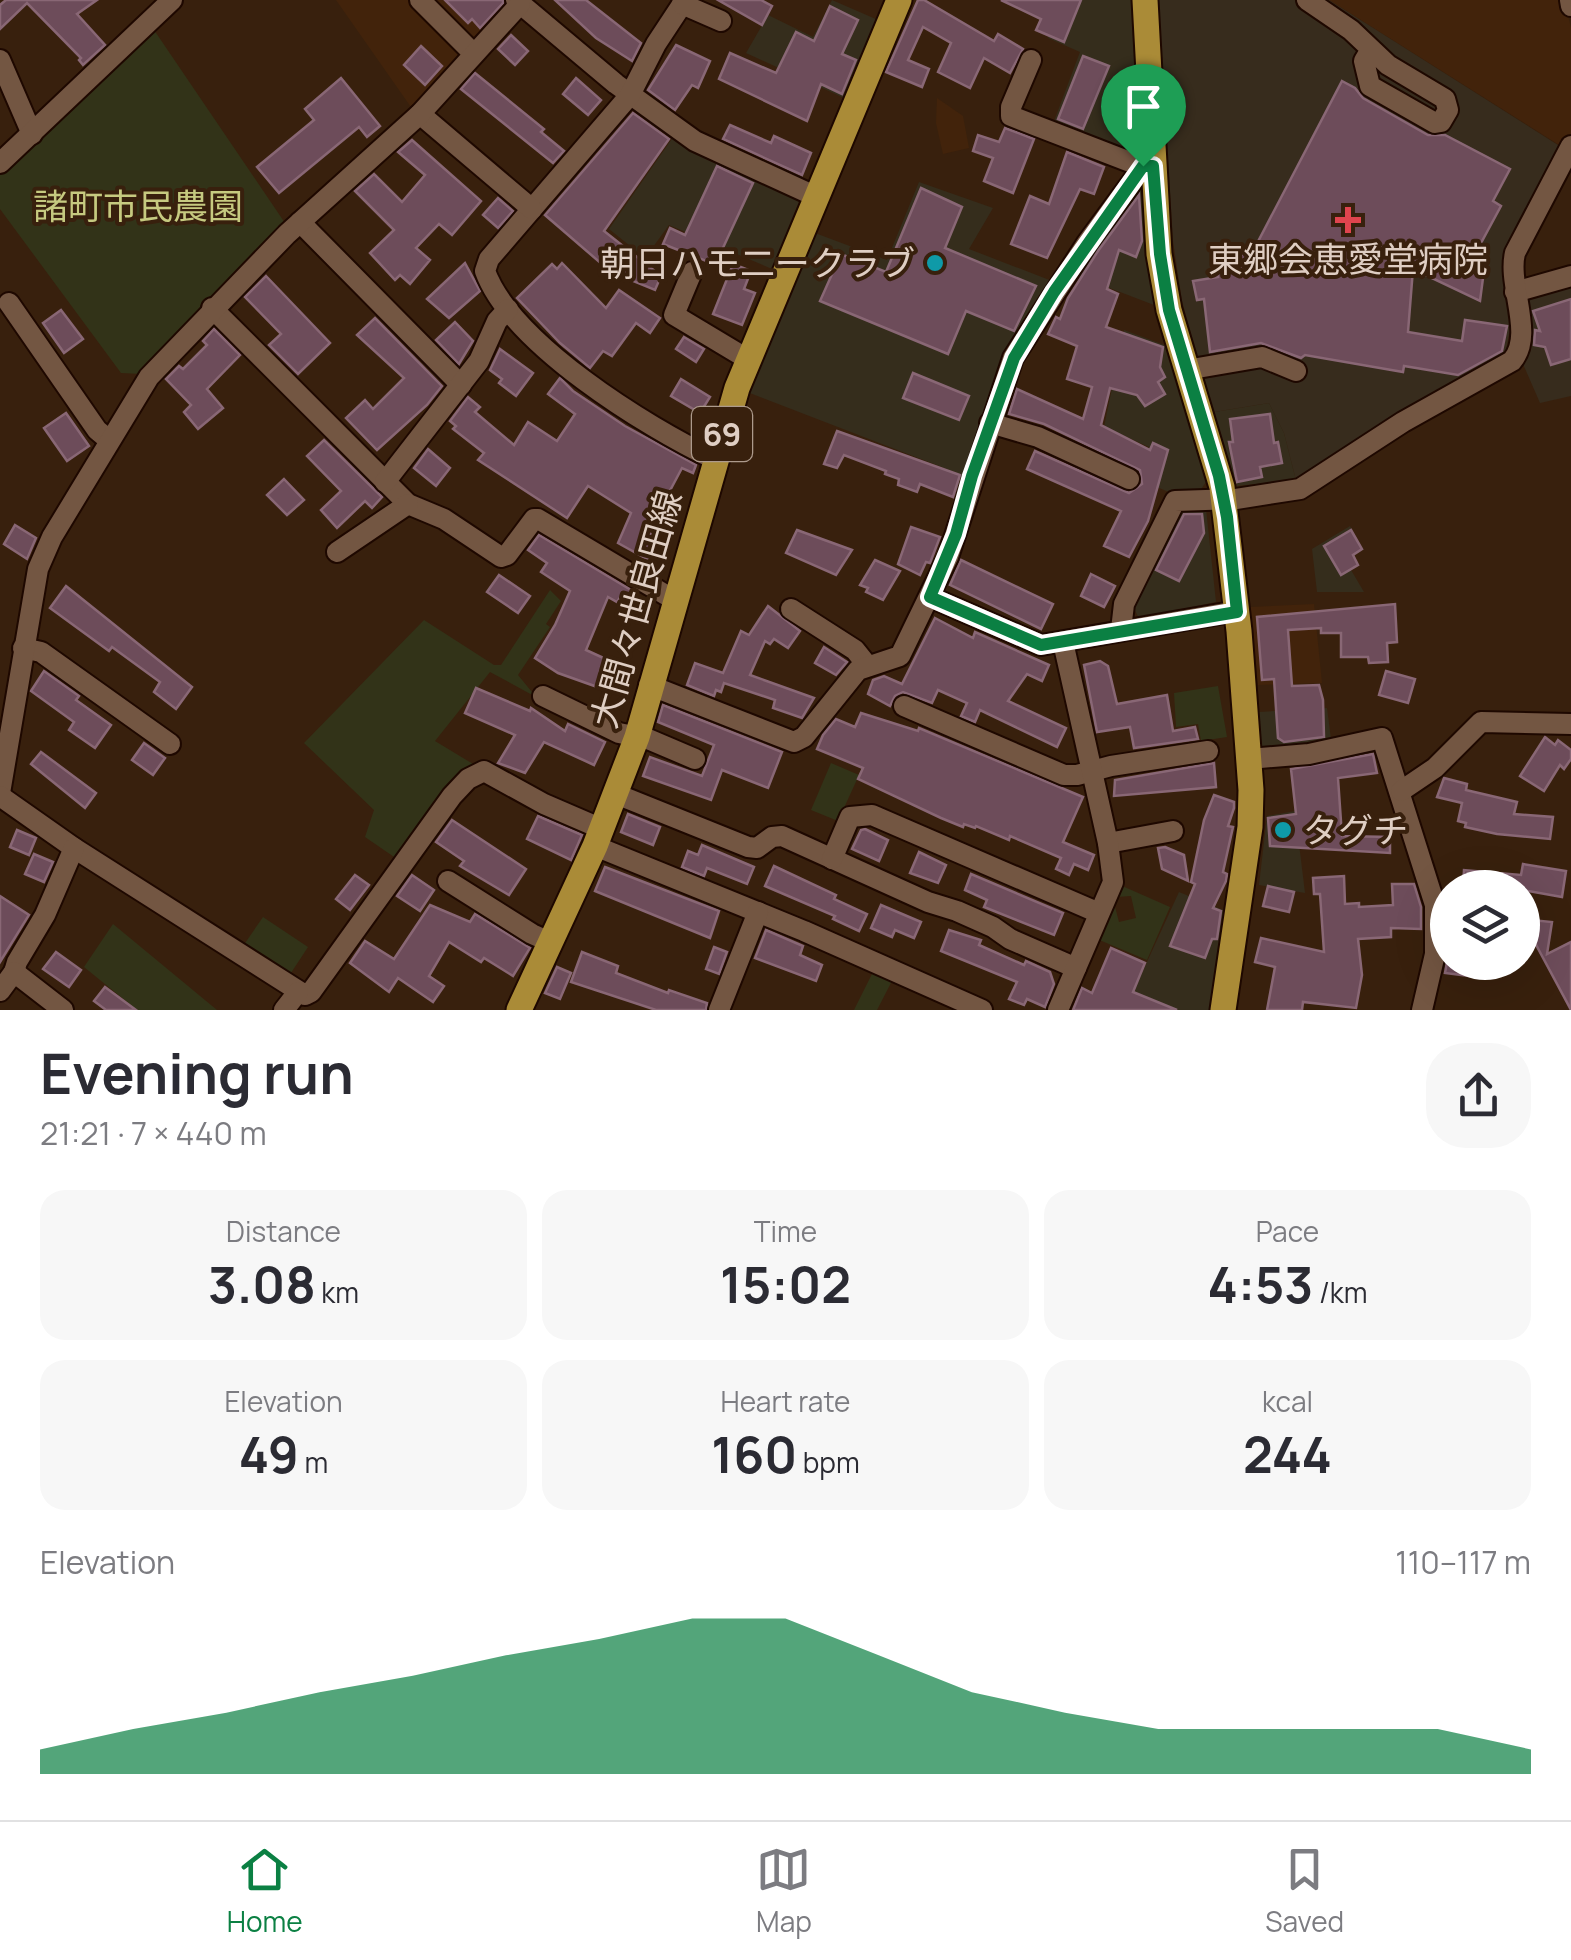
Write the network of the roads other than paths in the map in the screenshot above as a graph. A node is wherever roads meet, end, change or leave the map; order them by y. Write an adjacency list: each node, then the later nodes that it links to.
1 (172, 0): 15 (street)
2 (420, 0): 10 (street)
3 (899, 0): 19 (main road, 大間々世良田線 / 69)
4 (1145, 0): 18 (main road)
5 (1308, 0): 9 (street)
6 (518, 2): 10 (street); 13 (street)
7 (684, 2): 8 (street); 13 (street)
8 (721, 21)
9 (1371, 49)
10 (473, 53): 14 (street)
11 (0, 60): 15 (street)
12 (1031, 60): 18 (street)
13 (630, 95): 19 (street); 20 (street)
14 (420, 114): 20 (street); 21 (street)
15 (32, 134): 17 (street)
16 (1571, 146): 24 (street)
17 (0, 163)
18 (1148, 166): 29 (main road); 32 (street)
19 (817, 196): 28 (main road, 大間々世良田線 / 69)
20 (532, 209): 26 (street)
21 (300, 222): 25 (street); 31 (street)
22 (692, 272): 28 (street)
23 (1571, 276): 24 (street)
24 (1515, 292): 37 (street)
25 (212, 308): 33 (street); 36 (street)
26 (508, 309): 31 (street); 34 (street)
27 (9, 314): 33 (street)
28 (749, 360): 34 (main road, 大間々世良田線 / 69)
29 (1186, 370): 30 (street); 37 (main road)
30 (1296, 371)
31 (461, 386): 36 (street)
32 (990, 423): 35 (street); 40 (street)
33 (109, 440): 46 (street)
34 (714, 459): 41 (main road, 大間々世良田線 / 69)
35 (1129, 479)
36 (385, 482): 38 (street)
37 (1224, 499): 43 (main road); 44 (street)
38 (408, 504): 39 (street); 41 (street)
39 (336, 552)
40 (930, 597): 45 (street); 47 (street)
41 (676, 601): 48 (main road, 大間々世良田線 / 69)
42 (791, 609): 47 (street)
43 (1237, 612): 44 (street); 56 (main road)
44 (1121, 630): 45 (street)
45 (1063, 642): 57 (street)
46 (23, 648): 53 (street); 59 (street)
47 (867, 665): 48 (street)
48 (649, 685): 52 (main road, 大間々世良田線 / 69)
49 (542, 696): 52 (street)
50 (904, 706): 57 (street)
51 (1571, 724): 58 (street)
52 (637, 737): 55 (street); 60 (main road, 大間々世良田線 / 69)
53 (170, 744)
54 (1208, 750): 57 (street)
55 (696, 759)
56 (1249, 760): 58 (street); 80 (main road)
57 (1092, 772): 63 (street)
58 (1401, 791): 81 (street)
59 (0, 794): 64 (street)
60 (616, 794): 62 (main road, 大間々世良田線 / 69); 65 (street)
61 (1173, 831): 63 (street)
62 (599, 838): 67 (street); 69 (main road, 大間々世良田線 / 69); 73 (street)
63 (1108, 844): 68 (street)
64 (74, 848): 71 (street); 73 (street)
65 (832, 859): 68 (street); 70 (street)
66 (448, 881): 69 (street)
67 (758, 912): 77 (street); 78 (street)
68 (1099, 913): 70 (street)
69 (552, 942): 76 (main road, 大間々世良田線 / 69)
70 (1076, 968): 79 (street)
71 (14, 972): 72 (street); 74 (street)
72 (0, 992)
73 (298, 992): 75 (street)
74 (62, 1010)
75 (284, 1010)
76 (519, 1010)
77 (719, 1010)
78 (982, 1010)
79 (1058, 1010)
80 (1223, 1010)
81 (1422, 1010)

